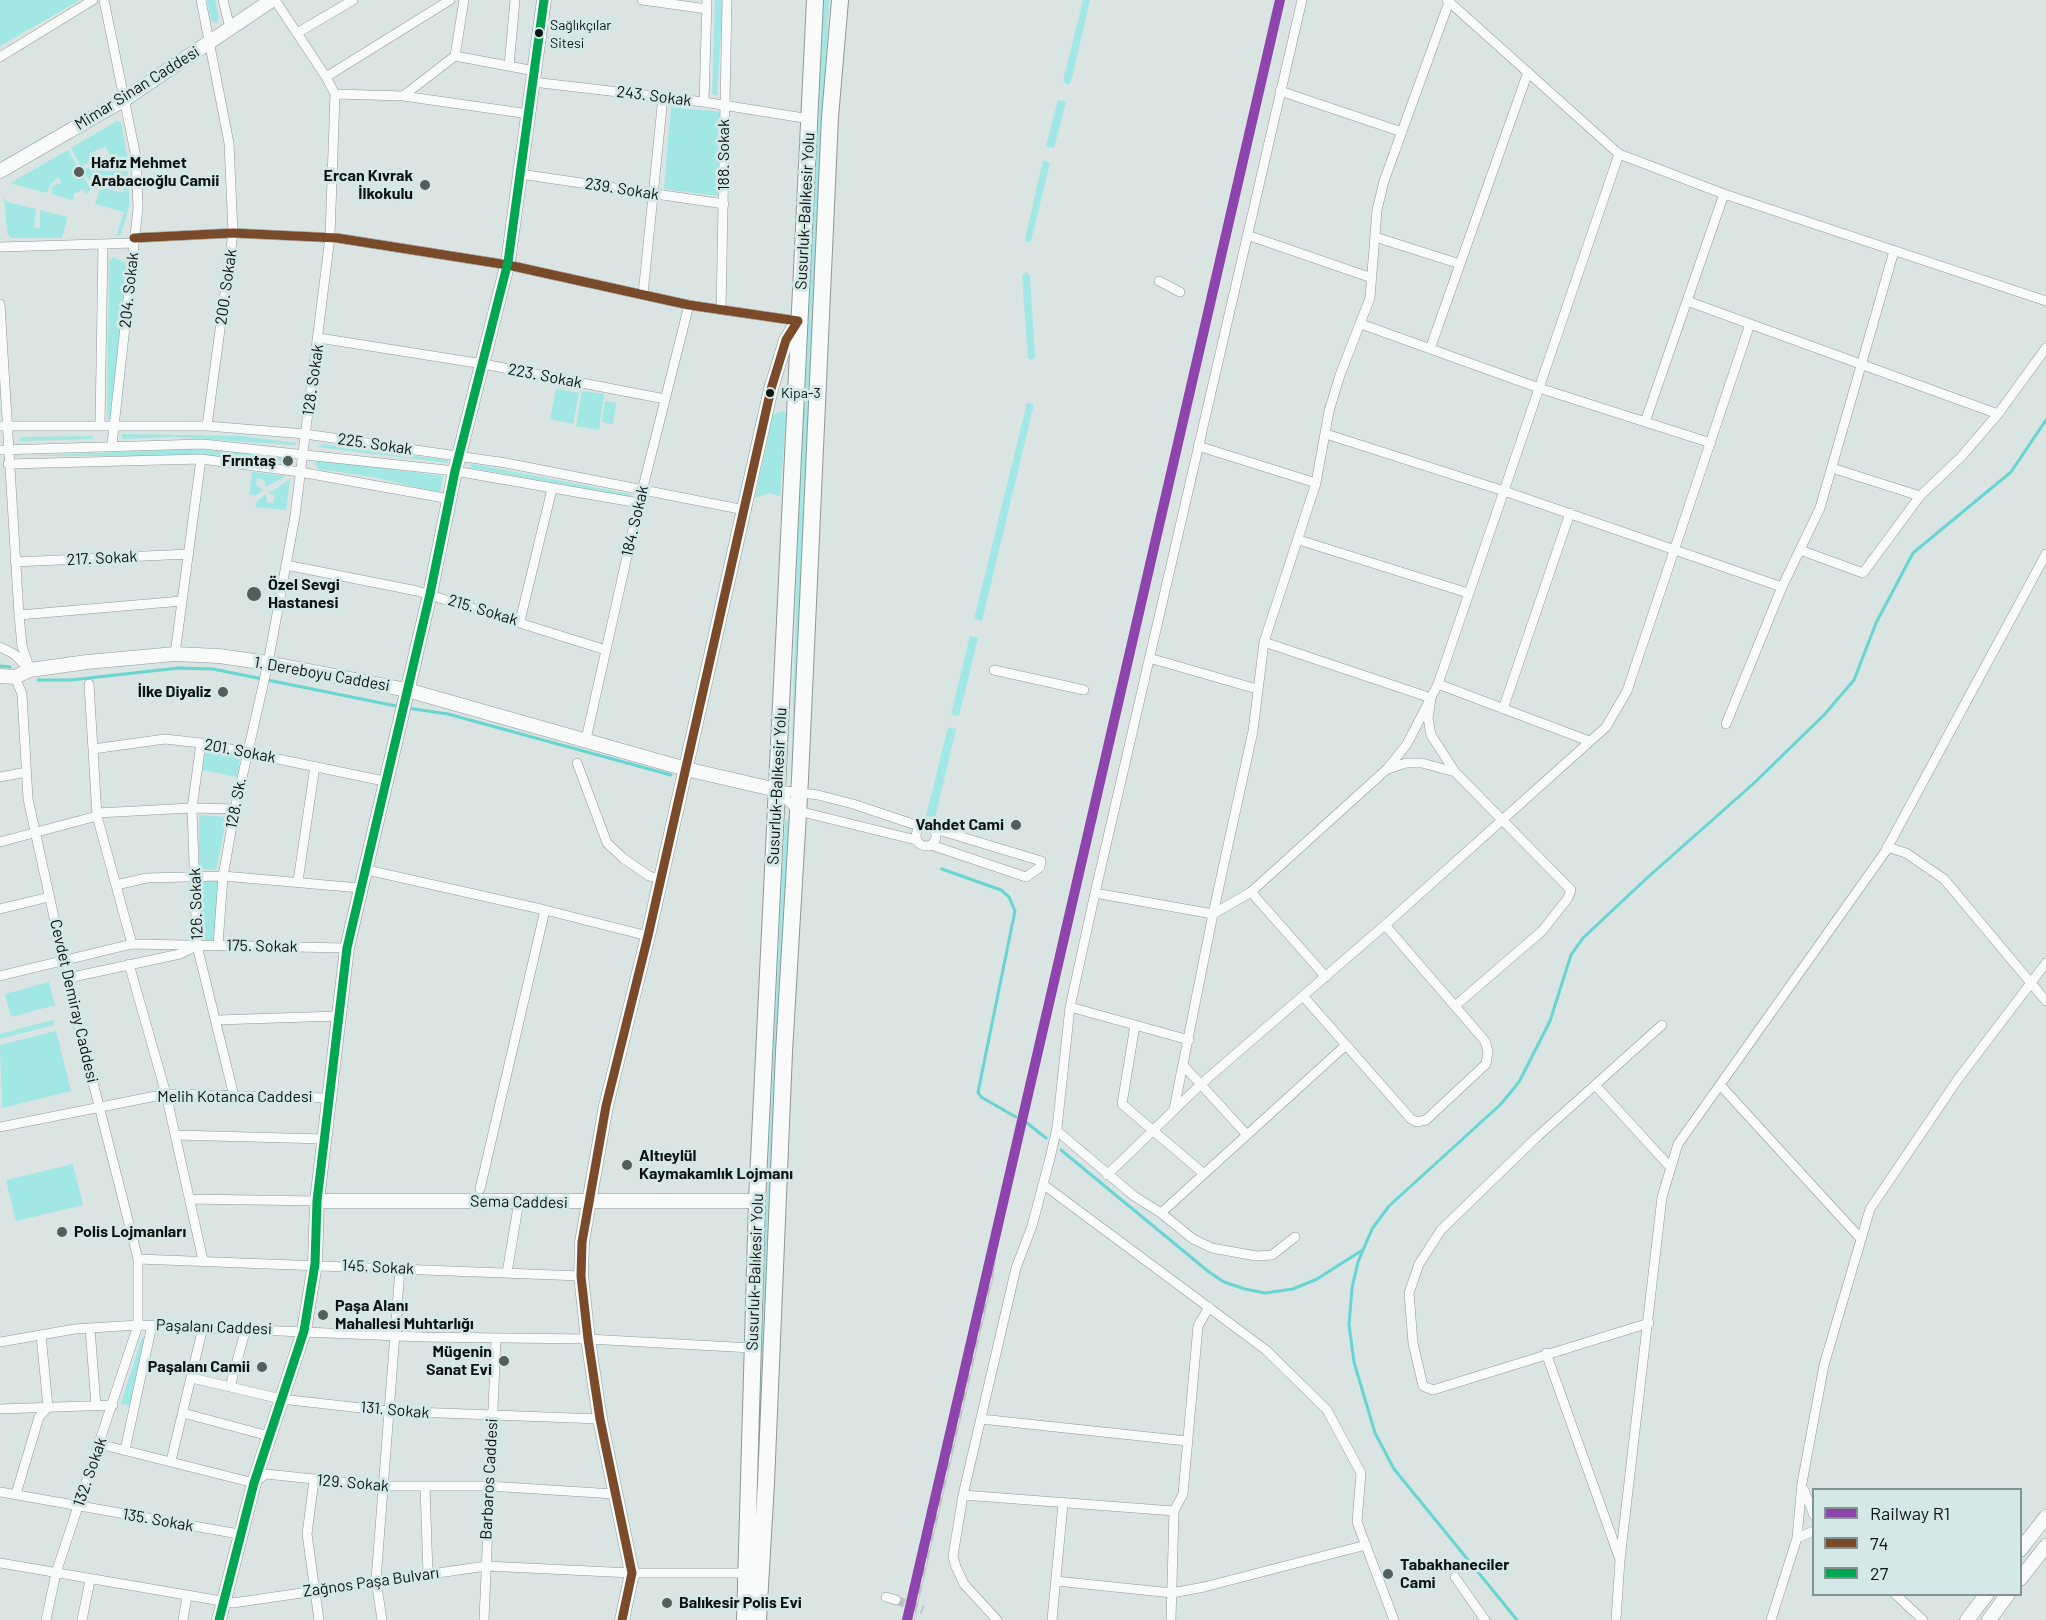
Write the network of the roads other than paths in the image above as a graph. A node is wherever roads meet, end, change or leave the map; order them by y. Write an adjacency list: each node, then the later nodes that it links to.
1 (93, 0): 22 (street)
2 (104, 0): 31 (street, 204. Sokak)
3 (201, 0): 20 (street, 200. Sokak)
4 (223, 0): 18 (street)
5 (274, 0): 18 (main road, Mimar Sinan Caddesi); 19 (street)
6 (353, 0): 19 (street)
7 (450, 0): 25 (street)
8 (464, 0): 21 (street)
9 (515, 0): 23 (street)
10 (544, 0): 26 (main road)
11 (642, 0): 17 (street)
12 (728, 0): 33 (street, 188. Sokak)
13 (815, 0): 35 (highway, Susurluk-Balıkesir Yolu)
14 (840, 0): 145 (highway, Susurluk-Balıkesir Yolu)
15 (1302, 0): 27 (street)
16 (1448, 1): 24 (street); 36 (street)
17 (707, 4): 32 (street, 188. Sokak)
18 (230, 28): 20 (main road, Mimar Sinan Caddesi)
19 (297, 33): 25 (street)
20 (210, 41): 31 (main road, Mimar Sinan Caddesi); 43 (street, 200. Sokak)
21 (455, 56): 23 (street, 243. Sokak); 29 (street)
22 (0, 57)
23 (509, 66): 26 (street, 243. Sokak)
24 (1528, 72): 37 (street); 51 (street)
25 (326, 77): 28 (street)
26 (534, 77): 30 (street, 243. Sokak); 34 (main road)
27 (1280, 91): 36 (street); 44 (street)
28 (335, 94): 29 (street); 45 (street, 128. Sokak)
29 (403, 96): 34 (street)
30 (663, 97): 32 (street, 243. Sokak); 40 (street)
31 (124, 99): 38 (main road, Mimar Sinan Caddesi); 47 (street, 204. Sokak)
32 (704, 102): 33 (street, 243. Sokak)
33 (725, 105): 35 (street, 243. Sokak); 42 (street, 188. Sokak)
34 (529, 114): 39 (main road)
35 (810, 119): 62 (highway, Susurluk-Balıkesir Yolu)
36 (1402, 132): 46 (street)
37 (1618, 154): 41 (street); 70 (street)
38 (0, 171)
39 (520, 174): 40 (street, 239. Sokak); 52 (main road)
40 (652, 194): 42 (street, 239. Sokak); 56 (street)
41 (1724, 194): 50 (street); 58 (street)
42 (724, 204): 61 (street, 188. Sokak)
43 (233, 233): 45 (street); 47 (street); 77 (street, 200. Sokak)
44 (1247, 235): 53 (street); 82 (street)
45 (330, 237): 52 (street); 65 (street, 128. Sokak)
46 (1375, 237): 51 (street); 53 (street)
47 (134, 241): 48 (street); 75 (street, 204. Sokak)
48 (103, 244): 49 (street); 74 (street, 204. Sokak)
49 (0, 247)
50 (1894, 251): 57 (street); 69 (street)
51 (1460, 264): 67 (street)
52 (508, 265): 56 (street); 68 (main road)
53 (1372, 278): 63 (street)
54 (1159, 281): 55 (street)
55 (1180, 292)
56 (643, 294): 60 (street)
57 (2046, 301)
58 (1687, 302): 64 (street); 73 (street)
59 (0, 304): 76 (street)
60 (689, 305): 61 (street); 71 (street, 184. Sokak)
61 (721, 310): 62 (street)
62 (798, 321): 98 (main road); 144 (highway, Susurluk-Balıkesir Yolu)
63 (1361, 324): 67 (street); 79 (street)
64 (1750, 324): 69 (street); 80 (street)
65 (319, 338): 68 (street, 223. Sokak); 78 (street, 128. Sokak)
66 (2046, 348): 72 (street)
67 (1430, 349): 70 (street)
68 (483, 364): 71 (street, 223. Sokak); 85 (main road)
69 (1863, 365): 72 (street); 88 (street)
70 (1539, 388): 73 (street); 94 (street)
71 (665, 399): 93 (street, 184. Sokak)
72 (1998, 414): 95 (street)
73 (1645, 422): 80 (street)
74 (100, 425): 75 (street, 225. Sokak); 76 (street, 225. Sokak)
75 (115, 425): 77 (street, 225. Sokak); 81 (street, 204. Sokak)
76 (3, 426): 83 (street)
77 (207, 426): 78 (street, 225. Sokak)
78 (305, 434): 84 (street, 128. Sokak); 85 (street, 225. Sokak)
79 (1326, 434): 91 (street); 94 (street)
80 (1711, 442): 101 (street)
81 (111, 446): 83 (street, 225. Sokak); 84 (street, 225. Sokak)
82 (1198, 446): 91 (street); 117 (street)
83 (4, 450): 87 (street)
84 (303, 453): 89 (street, 128. Sokak); 90 (street, 225. Sokak)
85 (459, 456): 90 (main road); 93 (street, 225. Sokak)
86 (201, 459): 87 (street); 89 (street); 103 (street)
87 (8, 464): 105 (street)
88 (1832, 468): 95 (street); 102 (street)
89 (300, 471): 96 (street); 106 (street, 128. Sokak)
90 (455, 471): 92 (street, 225. Sokak); 96 (main road)
91 (1316, 483): 100 (street)
92 (552, 489): 97 (street, 225. Sokak); 112 (street)
93 (642, 490): 97 (street, 184. Sokak); 98 (street, 225. Sokak)
94 (1504, 491): 99 (street); 108 (street)
95 (1920, 496): 102 (street)
96 (450, 499): 109 (main road)
97 (639, 503): 115 (street, 184. Sokak)
98 (745, 510): 139 (main road)
99 (1570, 513): 101 (street); 129 (street)
100 (1299, 540): 108 (street); 113 (street)
101 (1675, 550): 107 (street); 132 (street)
102 (1800, 550): 107 (street)
103 (189, 554): 105 (street, 217. Sokak); 110 (street)
104 (2046, 555): 156 (street)
105 (15, 562): 111 (street)
106 (286, 565): 109 (street, 215. Sokak); 120 (street, 128. Sokak)
107 (1782, 587): 130 (street)
108 (1468, 593): 124 (street)
109 (430, 594): 112 (street, 215. Sokak); 126 (main road)
110 (182, 601): 111 (street); 116 (street)
111 (19, 615): 118 (street)
112 (520, 621): 115 (street, 215. Sokak)
113 (1264, 642): 125 (street); 128 (street)
114 (0, 647): 118 (street)
115 (606, 650): 131 (street, 184. Sokak)
116 (175, 654): 118 (main road, 1. Dereboyu Caddesi); 120 (main road, 1. Dereboyu Caddesi)
117 (1149, 658): 125 (street); 165 (street)
118 (30, 670): 122 (main road, 1. Dereboyu Caddesi)
119 (994, 670): 127 (street)
120 (265, 675): 126 (main road, 1. Dereboyu Caddesi); 135 (street, 128. Sk.)
121 (0, 676): 122 (main road, 1. Dereboyu Caddesi)
122 (15, 677): 140 (street, Cevdet Demiray Caddesi)
123 (89, 684): 134 (street)
124 (1437, 684): 128 (street); 129 (street)
125 (1257, 689): 169 (street)
126 (407, 690): 131 (main road, 1. Dereboyu Caddesi); 143 (main road)
127 (1084, 690)
128 (1431, 698): 138 (street); 141 (street)
129 (1503, 709): 132 (street)
130 (1726, 724)
131 (586, 739): 139 (main road, 1. Dereboyu Caddesi)
132 (1589, 741): 150 (street)
133 (201, 743): 134 (street, 201. Sokak); 135 (street, 201. Sokak); 146 (street, 126. Sokak)
134 (93, 749): 149 (street)
135 (246, 752): 137 (street, 201. Sokak); 147 (street, 128. Sk.)
136 (577, 763): 160 (street)
137 (315, 766): 143 (street, 201. Sokak); 161 (street)
138 (1387, 769): 141 (street); 164 (street)
139 (686, 770): 144 (main road, 1. Dereboyu Caddesi); 160 (main road)
140 (26, 772): 142 (street); 152 (street, Cevdet Demiray Caddesi)
141 (1455, 772): 150 (street)
142 (0, 777)
143 (384, 781): 157 (main road)
144 (777, 790): 145 (street); 148 (street); 216 (highway, Susurluk-Balıkesir Yolu)
145 (799, 793): 148 (highway, Susurluk-Balıkesir Yolu); 151 (street)
146 (192, 807): 147 (street); 149 (street); 159 (street, 126. Sokak)
147 (235, 808): 158 (street, 128. Sk.)
148 (798, 811): 153 (street); 274 (highway, Susurluk-Balıkesir Yolu)
149 (97, 815): 152 (street); 162 (street)
150 (1502, 819): 170 (street); 185 (street)
151 (927, 827): 153 (street); 155 (street); 155 (street)
152 (35, 833): 154 (street); 166 (street, Cevdet Demiray Caddesi)
153 (916, 840): 155 (street)
154 (0, 842)
155 (930, 845)
156 (1887, 848): 182 (street); 196 (street)
157 (367, 870): 163 (main road); 168 (street)
158 (223, 876): 159 (street); 161 (street); 173 (street, 128. Sk.)
159 (196, 877): 162 (street); 174 (street, 126. Sokak)
160 (661, 879): 171 (main road)
161 (297, 881): 163 (street)
162 (116, 885): 172 (street)
163 (360, 888): 175 (main road)
164 (1251, 892): 169 (street); 180 (street)
165 (1095, 893): 169 (street); 186 (street)
166 (49, 897): 167 (street); 176 (street, Cevdet Demiray Caddesi)
167 (0, 909)
168 (545, 910): 171 (street); 212 (street)
169 (1213, 914): 191 (street)
170 (1385, 925): 180 (street); 185 (street)
171 (648, 936): 217 (main road)
172 (132, 944): 174 (street, 175. Sokak); 176 (street, 175. Sokak)
173 (218, 945): 174 (street, 175. Sokak); 175 (street, 175. Sokak)
174 (197, 946): 178 (street); 188 (street, 126. Sokak)
175 (347, 948): 187 (main road)
176 (64, 962): 179 (street, 175. Sokak); 181 (street, Cevdet Demiray Caddesi)
177 (2046, 963): 182 (street)
178 (129, 964): 181 (street); 197 (street)
179 (0, 976)
180 (1326, 977): 183 (street)
181 (68, 978): 200 (street, Cevdet Demiray Caddesi)
182 (2031, 984): 184 (street); 220 (street)
183 (1303, 996): 192 (street); 194 (street)
184 (2046, 1001)
185 (1455, 1006): 192 (street)
186 (1070, 1007): 189 (street); 204 (street)
187 (338, 1016): 188 (street); 199 (main road)
188 (217, 1020): 198 (street, 126. Sokak)
189 (1135, 1025): 191 (street); 203 (street)
190 (1662, 1025): 195 (street)
191 (1189, 1040): 193 (street)
192 (1346, 1045): 206 (street)
193 (1184, 1066): 194 (street); 201 (street)
194 (1201, 1084): 201 (street); 206 (street)
195 (1596, 1086): 208 (street); 241 (street)
196 (1722, 1086): 208 (street); 220 (street)
197 (166, 1094): 198 (street, Melih Kotanca Caddesi); 200 (street, Melih Kotanca Caddesi); 205 (street)
198 (234, 1096): 199 (street, Melih Kotanca Caddesi)
199 (328, 1098): 207 (main road)
200 (98, 1106): 202 (street, Melih Kotanca Caddesi); 221 (street, Cevdet Demiray Caddesi)
201 (1174, 1109): 203 (street)
202 (0, 1127)
203 (1153, 1129): 209 (street); 210 (street)
204 (1056, 1130): 210 (street); 211 (street)
205 (176, 1135): 207 (street); 213 (street)
206 (1247, 1135): 209 (street)
207 (324, 1139): 214 (main road)
208 (1671, 1168): 228 (street)
209 (1204, 1173): 218 (street)
210 (1107, 1175): 218 (street)
211 (1044, 1185): 227 (street); 253 (street)
212 (480, 1189)
213 (190, 1199): 214 (street); 222 (street)
214 (317, 1201): 215 (main road, Sema Caddesi); 223 (main road)
215 (519, 1201): 217 (main road, Sema Caddesi); 225 (street)
216 (757, 1201): 217 (main road, Sema Caddesi); 240 (highway, Susurluk-Balıkesir Yolu)
217 (588, 1203): 226 (main road)
218 (1161, 1213): 219 (street)
219 (1294, 1237)
220 (1861, 1239): 261 (street)
221 (138, 1259): 222 (street, 145. Sokak); 229 (street, Cevdet Demiray Caddesi)
222 (203, 1260): 223 (street, 145. Sokak)
223 (315, 1264): 224 (street, 145. Sokak); 234 (main road)
224 (400, 1269): 225 (street, 145. Sokak); 235 (street)
225 (507, 1273): 226 (street, 145. Sokak)
226 (581, 1276): 238 (main road)
227 (1209, 1306): 255 (street); 278 (street)
228 (1649, 1323): 241 (street); 281 (street)
229 (138, 1325): 230 (street, Paşalanı Caddesi); 232 (street, Paşalanı Caddesi); 245 (street, 132. Sokak)
230 (152, 1325): 231 (street, Paşalanı Caddesi); 257 (street)
231 (203, 1327): 233 (street, Paşalanı Caddesi); 242 (street)
232 (90, 1328): 236 (street, Paşalanı Caddesi); 246 (street)
233 (246, 1328): 234 (street, Paşalanı Caddesi); 243 (street)
234 (304, 1330): 235 (street, Paşalanı Caddesi); 244 (main road)
235 (394, 1334): 237 (street, Paşalanı Caddesi); 249 (street)
236 (41, 1335): 239 (street, Paşalanı Caddesi); 247 (street)
237 (496, 1338): 238 (street, Paşalanı Caddesi); 251 (street, Barbaros Caddesi)
238 (588, 1339): 240 (street, Paşalanı Caddesi); 252 (main road)
239 (0, 1342)
240 (752, 1348): 287 (highway, Susurluk-Balıkesir Yolu)
241 (1546, 1353): 281 (street)
242 (192, 1378): 243 (street, 131. Sokak); 250 (street)
243 (230, 1387): 244 (street, 131. Sokak)
244 (281, 1399): 249 (street, 131. Sokak); 254 (main road)
245 (113, 1405): 246 (street); 256 (street, 132. Sokak)
246 (96, 1406): 247 (street)
247 (48, 1407): 248 (street); 266 (street)
248 (0, 1409)
249 (388, 1411): 251 (street, 131. Sokak); 262 (street)
250 (183, 1413): 254 (street); 258 (street)
251 (492, 1417): 252 (street, 131. Sokak); 263 (street, Barbaros Caddesi)
252 (600, 1419): 267 (main road)
253 (981, 1419): 255 (street); 268 (street)
254 (269, 1436): 260 (main road)
255 (1187, 1441): 272 (street)
256 (99, 1444): 257 (street, 129. Sokak); 270 (street, 132. Sokak)
257 (125, 1450): 258 (street, 129. Sokak)
258 (171, 1461): 260 (street, 129. Sokak)
259 (314, 1480): 260 (street, 129. Sokak); 262 (street, 129. Sokak); 294 (street)
260 (254, 1483): 276 (main road)
261 (1802, 1483): 271 (street); 277 (street)
262 (381, 1486): 264 (street, 129. Sokak); 292 (street)
263 (489, 1486): 264 (street, 129. Sokak); 267 (street, 129. Sokak); 284 (street, Barbaros Caddesi)
264 (425, 1487): 288 (street)
265 (0, 1492): 266 (street, 135. Sokak)
266 (16, 1494): 270 (street, 135. Sokak)
267 (614, 1494): 286 (main road)
268 (963, 1496): 269 (street); 312 (street)
269 (1063, 1504): 272 (street); 293 (street)
270 (78, 1507): 276 (street, 135. Sokak); 285 (street, 132. Sokak)
271 (1812, 1510)
272 (1174, 1511): 295 (street)
273 (2046, 1517): 280 (main road)
274 (764, 1525): 310 (highway, Susurluk-Balıkesir Yolu); 311 (highway, Susurluk-Balıkesir Yolu)
275 (1812, 1532): 277 (street)
276 (239, 1534): 300 (main road)
277 (1797, 1538): 318 (street)
278 (1366, 1545): 295 (street); 315 (street)
279 (2046, 1546): 282 (main road)
280 (2022, 1547)
281 (1620, 1560): 317 (street)
282 (2041, 1560): 289 (main road)
283 (0, 1563): 285 (street, Zağnos Paşa Bulvarı)
284 (486, 1566): 286 (street, Zağnos Paşa Bulvarı); 288 (street, Zağnos Paşa Bulvarı); 307 (street, Barbaros Caddesi)
285 (56, 1573): 291 (street, Zağnos Paşa Bulvarı); 301 (street, 132. Sokak)
286 (632, 1573): 287 (street, Zağnos Paşa Bulvarı); 308 (main road)
287 (746, 1573): 309 (highway, Susurluk-Balıkesir Yolu)
288 (428, 1574): 292 (street, Zağnos Paşa Bulvarı)
289 (2022, 1577)
290 (1455, 1578): 316 (street)
291 (90, 1580): 296 (street, Zağnos Paşa Bulvarı); 302 (street)
292 (376, 1581): 294 (street, Zağnos Paşa Bulvarı); 306 (street)
293 (1056, 1581): 295 (street); 313 (street)
294 (314, 1590): 300 (street, Zağnos Paşa Bulvarı); 305 (street)
295 (1172, 1593): 314 (street)
296 (187, 1596): 300 (street, Zağnos Paşa Bulvarı); 303 (street)
297 (1897, 1596): 319 (street)
298 (1985, 1596): 320 (main road)
299 (2007, 1596): 321 (main road)
300 (222, 1601): 304 (main road)
301 (46, 1620)
302 (82, 1620)
303 (183, 1620)
304 (219, 1620)
305 (319, 1620)
306 (382, 1620)
307 (484, 1620)
308 (622, 1620)
309 (743, 1620)
310 (758, 1620)
311 (765, 1620)
312 (997, 1620)
313 (1052, 1620)
314 (1171, 1620)
315 (1394, 1620)
316 (1485, 1620)
317 (1616, 1620)
318 (1771, 1620)
319 (1923, 1620)
320 (1967, 1620)
321 (1989, 1620)

